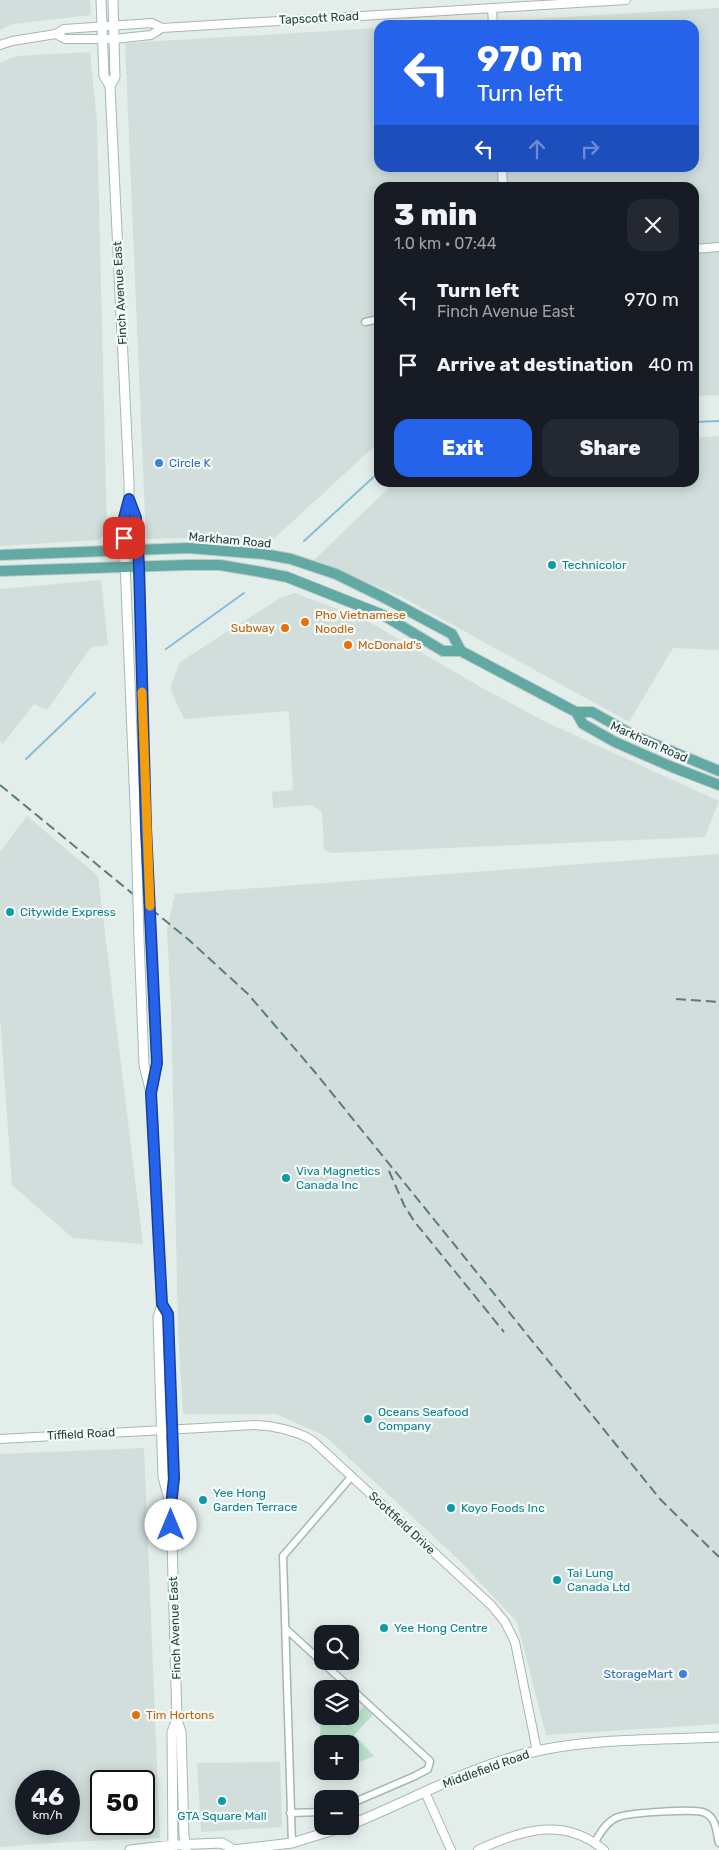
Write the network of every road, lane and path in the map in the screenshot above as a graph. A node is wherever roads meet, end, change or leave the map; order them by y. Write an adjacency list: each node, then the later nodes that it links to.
1 (101, 0): 7 (main road, Finch Avenue East)
2 (113, 0): 8 (main road, Finch Avenue East)
3 (626, 0): 4 (street, Tapscott Road)
4 (542, 2): 5 (street, Tapscott Road)
5 (492, 8): 6 (street); 9 (street, Tapscott Road)
6 (493, 20)
7 (102, 26): 8 (street, Tapscott Road); 10 (street, Tapscott Road); 12 (main road, Finch Avenue East)
8 (114, 26): 9 (street, Tapscott Road); 11 (main road, Finch Avenue East)
9 (162, 28): 11 (street, Tapscott Road)
10 (56, 34): 12 (street, Tapscott Road); 13 (street, Tapscott Road)
11 (114, 38): 12 (street, Tapscott Road); 14 (main road, Finch Avenue East)
12 (102, 39): 14 (main road, Finch Avenue East)
13 (0, 45)
14 (110, 86): 19 (main road, Finch Avenue East)
15 (719, 247): 16 (street)
16 (699, 249)
17 (374, 320): 18 (street)
18 (364, 322)
19 (129, 499): 20 (main road, Finch Avenue East); 21 (main road, Finch Avenue East)
20 (124, 550): 21 (main road, Markham Road); 22 (main road, Markham Road); 24 (main road, Finch Avenue East)
21 (138, 550): 23 (main road, Finch Avenue East); 26 (main road, Markham Road)
22 (0, 555)
23 (139, 566): 24 (main road, Markham Road); 26 (main road, Markham Road); 30 (main road, Finch Avenue East, bridge)
24 (126, 567): 25 (main road, Markham Road); 30 (main road, Finch Avenue East, bridge)
25 (0, 571)
26 (461, 651): 27 (main road, Markham Road)
27 (576, 712): 28 (main road, Markham Road); 29 (main road, Markham Road)
28 (719, 771)
29 (719, 785)
30 (151, 1093): 31 (main road, Finch Avenue East)
31 (162, 1304): 32 (main road, Finch Avenue East); 33 (main road, Finch Avenue East)
32 (172, 1429): 33 (street, Scottfield Drive); 35 (street, Scottfield Drive); 36 (main road, Finch Avenue East)
33 (161, 1430): 34 (street, Tiffield Road); 36 (main road, Finch Avenue East)
34 (0, 1439)
35 (352, 1476): 37 (street); 40 (street, Scottfield Drive)
36 (171, 1506): 38 (main road, Finch Avenue East)
37 (286, 1629): 42 (street); 44 (street)
38 (177, 1720): 50 (main road, Finch Avenue East); 51 (main road, Finch Avenue East)
39 (719, 1737): 40 (main road, Middlefield Road)
40 (537, 1751): 41 (main road, Middlefield Road)
41 (426, 1792): 45 (main road, Middlefield Road); 54 (street)
42 (359, 1800)
43 (314, 1812): 44 (street)
44 (290, 1813): 48 (street)
45 (359, 1822)
46 (319, 1835): 48 (main road, Middlefield Road)
47 (595, 1842): 49 (street); 55 (street); 56 (street)
48 (292, 1843): 53 (main road, Middlefield Road)
49 (719, 1843)
50 (186, 1847): 51 (main road, Middlefield Road); 53 (main road, Middlefield Road)
51 (173, 1848): 52 (main road, Middlefield Road)
52 (130, 1850)
53 (233, 1850)
54 (451, 1850)
55 (478, 1850)
56 (604, 1850)

